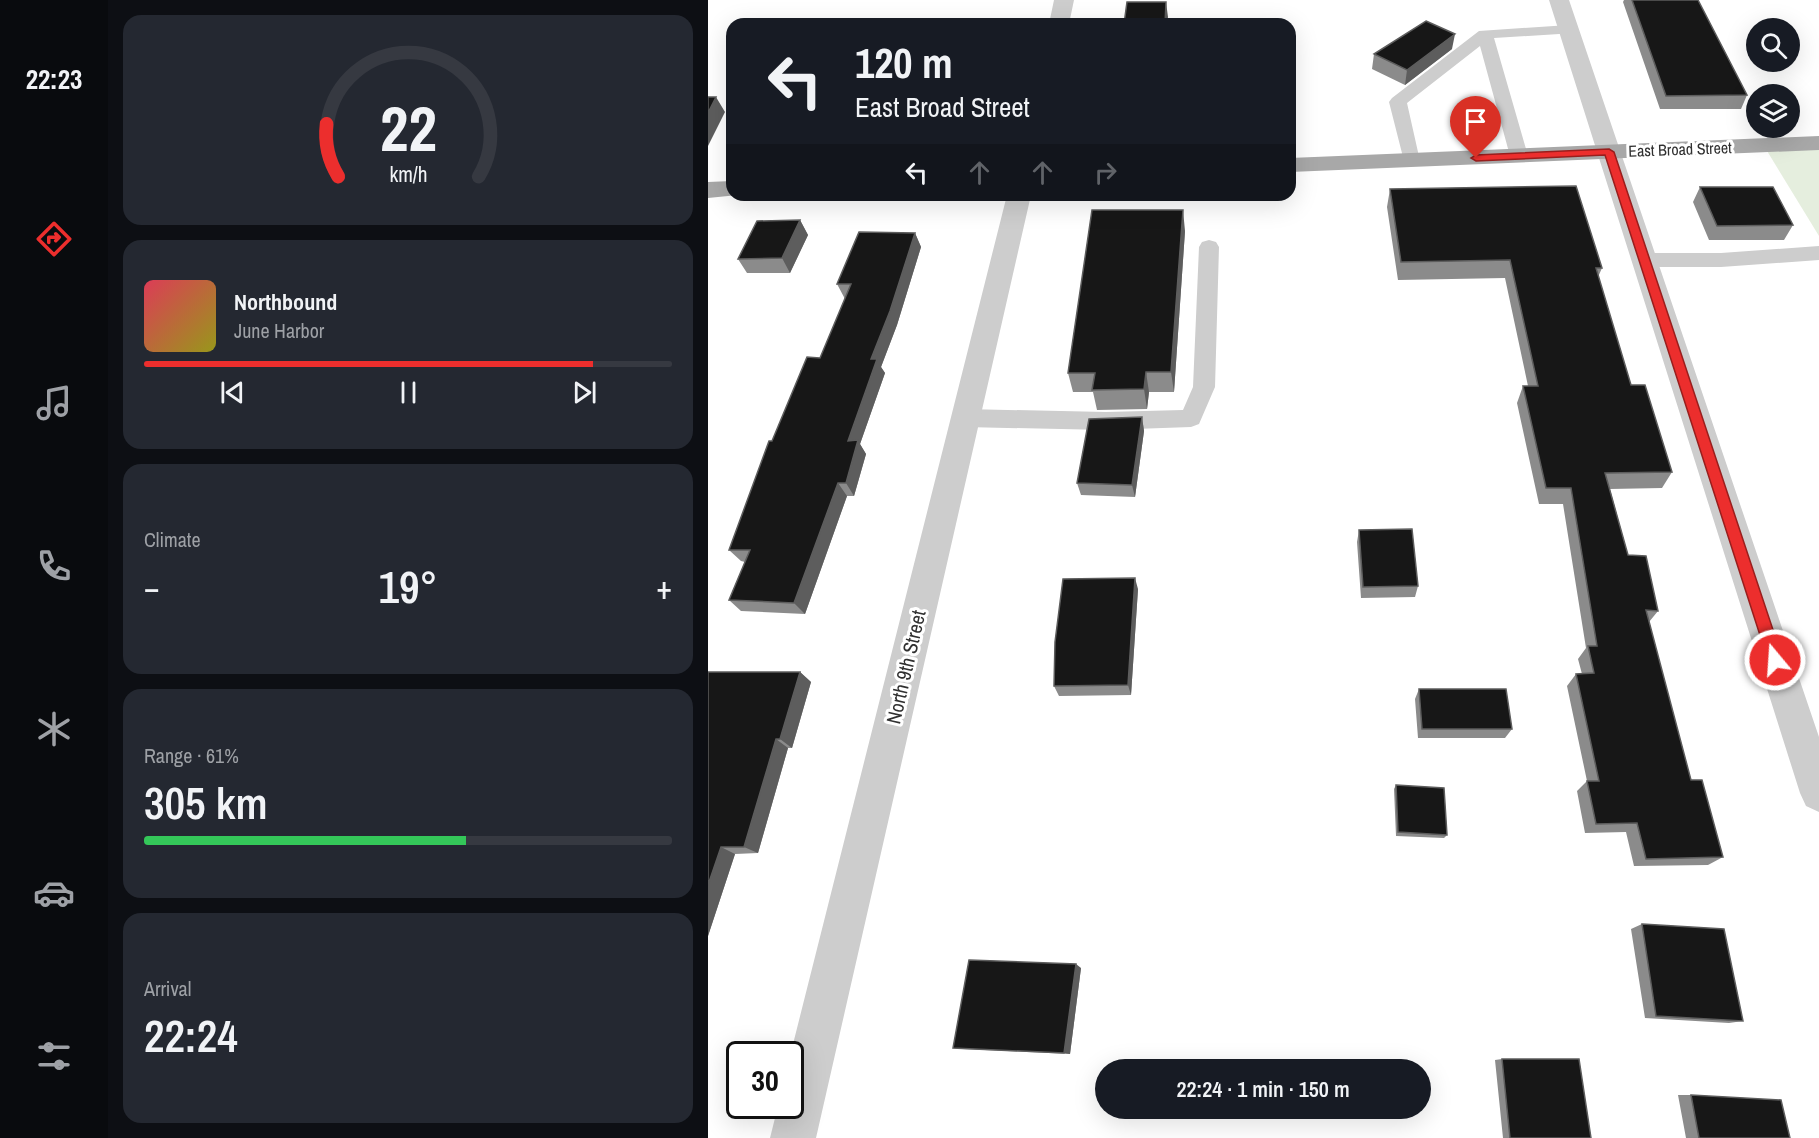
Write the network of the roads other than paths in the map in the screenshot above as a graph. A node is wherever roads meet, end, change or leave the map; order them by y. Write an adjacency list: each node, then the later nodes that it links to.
1 (1064, 0): 3 (street)
2 (1559, 0): 4 (street)
3 (1060, 18)
4 (1569, 30): 5 (lane); 7 (street)
5 (1485, 34): 8 (lane); 9 (lane)
6 (1819, 143): 7 (main road, East Broad Street)
7 (1609, 152): 8 (main road, East Broad Street); 16 (street)
8 (1519, 156): 9 (main road, East Broad Street)
9 (1410, 160): 10 (main road, East Broad Street)
10 (1296, 165)
11 (726, 189): 12 (main road)
12 (708, 190)
13 (1018, 201): 17 (street, North 9th Street)
14 (1209, 247): 17 (lane)
15 (1819, 253): 16 (lane)
16 (1644, 260): 18 (street)
17 (966, 418): 19 (street, North 9th Street)
18 (1819, 793)
19 (793, 1138)

